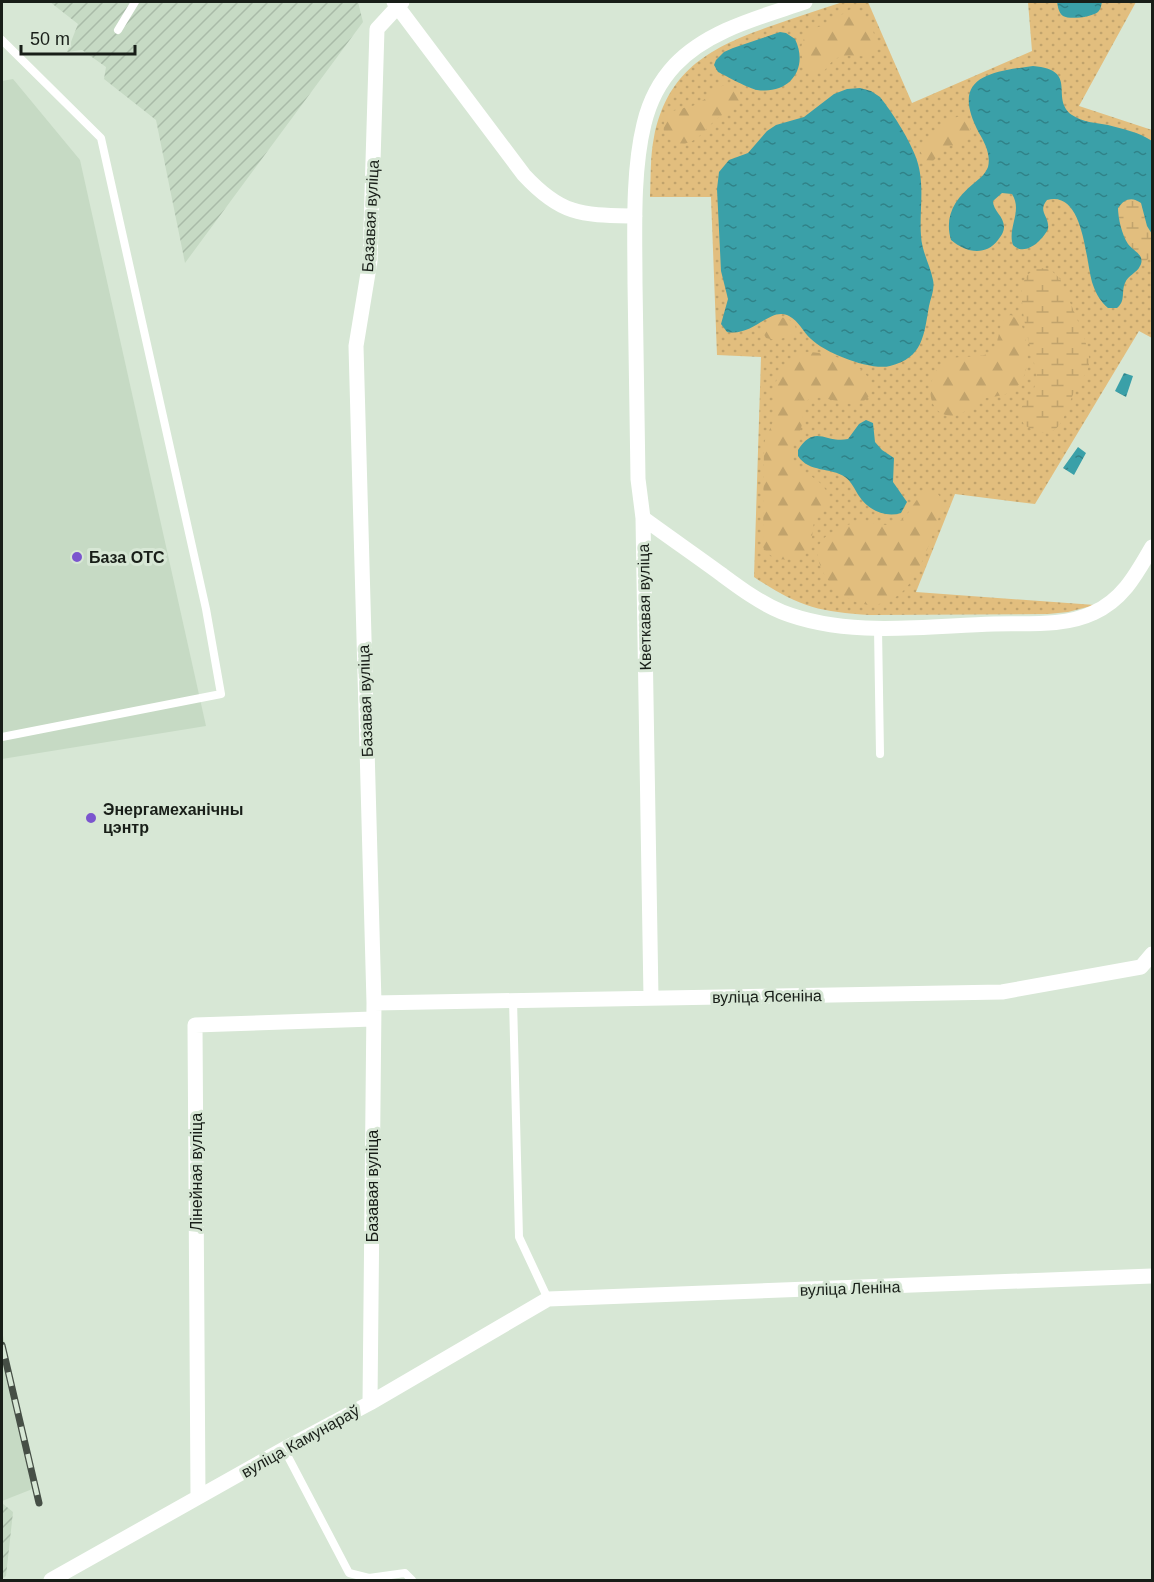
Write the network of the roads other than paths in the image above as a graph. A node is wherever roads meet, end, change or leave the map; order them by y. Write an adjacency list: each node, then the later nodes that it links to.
1 (135, 2): 4 (lane)
2 (805, 2): 6 (street, Кветкавая вуліца)
3 (398, 3): 6 (street); 15 (street, Базавая вуліца)
4 (118, 30)
5 (2, 40): 10 (lane)
6 (634, 216): 7 (street, Кветкавая вуліца)
7 (643, 518): 9 (street); 13 (street, Кветкавая вуліца)
8 (1152, 547): 9 (street)
9 (878, 628): 11 (lane)
10 (2, 737)
11 (880, 754)
12 (1152, 954): 13 (street, вуліца Ясеніна)
13 (651, 998): 14 (street, вуліца Ясеніна)
14 (513, 1000): 15 (street, вуліца Ясеніна); 18 (lane)
15 (374, 1003): 16 (street, Базавая вуліца)
16 (373, 1019): 19 (street, Базавая вуліца); 21 (street, Лінейная вуліца)
17 (1152, 1276): 18 (street, вуліца Леніна)
18 (548, 1299): 19 (street, вуліца Камунараў)
19 (370, 1403): 20 (street, вуліца Камунараў)
20 (284, 1449): 21 (street, вуліца Камунараў); 23 (lane)
21 (198, 1497): 22 (street, вуліца Камунараў)
22 (51, 1581)
23 (412, 1581)

